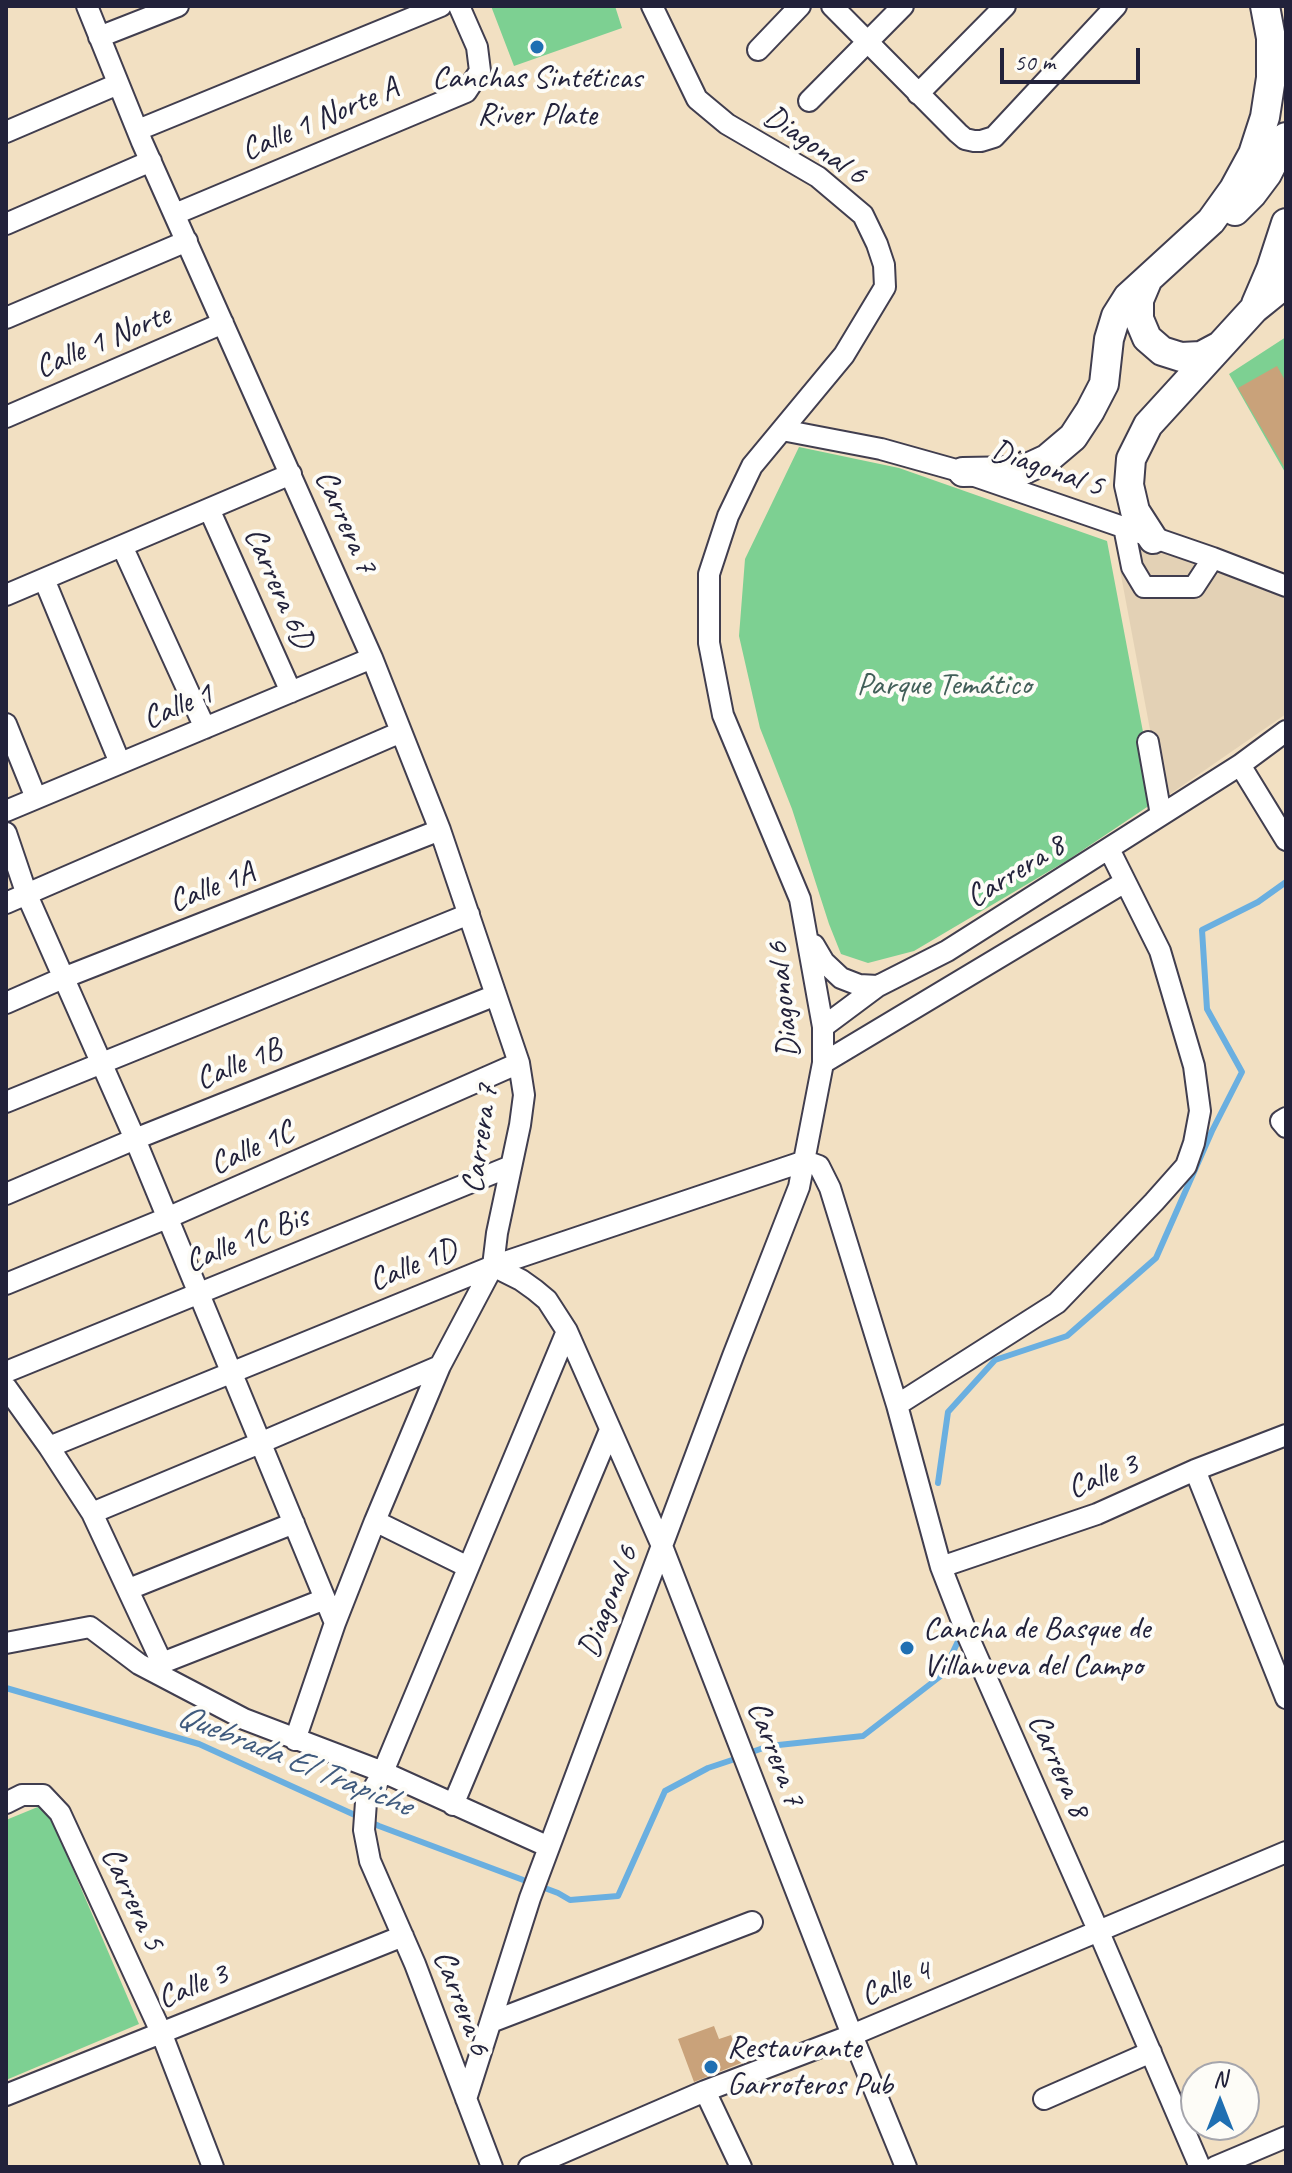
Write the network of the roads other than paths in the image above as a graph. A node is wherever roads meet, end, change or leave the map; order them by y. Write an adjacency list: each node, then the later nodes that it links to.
1 (87, 6): 12 (street, Carrera 7)
2 (178, 6): 12 (street)
3 (441, 6): 18 (street)
4 (459, 6): 22 (street, Calle 1 Norte A)
5 (652, 6): 34 (street, Diagonal 6)
6 (800, 6): 14 (street)
7 (832, 6): 13 (street)
8 (903, 6): 13 (street)
9 (1005, 6): 16 (street)
10 (1116, 6): 16 (street)
11 (1265, 6): 26 (highway)
12 (99, 37): 15 (street, Carrera 7)
13 (868, 41): 16 (street); 17 (street)
14 (758, 50)
15 (118, 84): 18 (street, Carrera 7); 19 (street)
16 (918, 94)
17 (809, 101)
18 (138, 130): 21 (street, Carrera 7)
19 (6, 132)
20 (1286, 137): 26 (highway)
21 (151, 161): 22 (street, Carrera 7); 24 (street)
22 (175, 214): 25 (street, Carrera 7)
23 (1286, 223): 29 (highway)
24 (6, 224)
25 (187, 241): 30 (street); 31 (street, Carrera 7)
26 (1182, 248): 27 (highway)
27 (1147, 281): 32 (highway); 35 (highway)
28 (1286, 283): 29 (highway)
29 (1254, 309): 32 (highway)
30 (6, 318)
31 (223, 323): 33 (street, Calle 1 Norte); 36 (street, Carrera 7)
32 (1218, 347): 39 (highway)
33 (6, 417)
34 (782, 430): 35 (street, Diagonal 5); 65 (street, Diagonal 6)
35 (963, 472): 38 (street, Diagonal 5)
36 (291, 474): 37 (street); 45 (street, Carrera 7)
37 (209, 509): 40 (street); 46 (street, Carrera 6D)
38 (1124, 527): 39 (street, Diagonal 5); 41 (street)
39 (1153, 539): 41 (street, Diagonal 5)
40 (122, 546): 42 (street); 48 (street)
41 (1213, 558): 43 (street, Diagonal 5)
42 (44, 579): 44 (street); 52 (street)
43 (1286, 586)
44 (6, 595)
45 (372, 658): 46 (street, Calle 1); 50 (street, Carrera 7)
46 (291, 692): 48 (street, Calle 1)
47 (6, 724): 54 (street)
48 (205, 728): 52 (street, Calle 1)
49 (1286, 731): 53 (street)
50 (401, 732): 57 (street, Carrera 7); 62 (street)
51 (1148, 742): 56 (street)
52 (120, 763): 54 (street, Calle 1)
53 (1240, 765): 56 (street, Carrera 8); 59 (street)
54 (36, 798): 55 (street, Calle 1)
55 (6, 811)
56 (1161, 815): 60 (street, Carrera 8)
57 (440, 830): 64 (street, Carrera 7); 66 (street, Calle 1A)
58 (6, 833): 62 (street)
59 (1286, 840)
60 (1109, 849): 61 (street); 67 (street, Carrera 8)
61 (1125, 882): 73 (street); 88 (street)
62 (27, 895): 63 (street); 66 (street)
63 (6, 903)
64 (469, 914): 68 (street, Carrera 7); 71 (street)
65 (807, 931): 67 (street); 70 (street, Diagonal 6)
66 (63, 978): 69 (street, Calle 1A); 71 (street)
67 (878, 986): 70 (street, Carrera 8)
68 (496, 995): 72 (street, Carrera 7); 75 (street, Calle 1B)
69 (6, 1003)
70 (823, 1027): 73 (street, Diagonal 6)
71 (101, 1062): 74 (street); 75 (street)
72 (519, 1063): 77 (street, Carrera 7); 79 (street, Calle 1C)
73 (823, 1063): 76 (street, Diagonal 6)
74 (6, 1102)
75 (135, 1139): 78 (street, Calle 1B); 79 (street)
76 (805, 1161): 80 (street, Calle 1D); 88 (street, Carrera 8); 97 (street, Diagonal 6)
77 (511, 1166): 80 (street, Carrera 7); 82 (street, Calle 1C Bis)
78 (6, 1194)
79 (167, 1218): 81 (street, Calle 1C); 82 (street)
80 (493, 1266): 83 (street, Carrera 7); 84 (street); 86 (street, Calle 1D)
81 (6, 1284)
82 (198, 1292): 85 (street, Calle 1C Bis); 86 (street)
83 (567, 1331): 89 (street, Carrera 7); 98 (street)
84 (440, 1366): 91 (street); 95 (street)
85 (6, 1372)
86 (231, 1372): 91 (street); 92 (street, Calle 1D)
87 (9, 1399): 92 (street)
88 (897, 1405): 99 (street, Carrera 8)
89 (610, 1430): 97 (street, Carrera 7); 108 (street)
90 (1286, 1435): 93 (street, Calle 3)
91 (260, 1443): 94 (street); 96 (street)
92 (49, 1447): 94 (street)
93 (1195, 1470): 99 (street, Calle 3); 104 (street)
94 (92, 1513): 100 (street)
95 (375, 1521): 98 (street); 102 (street)
96 (294, 1523): 100 (street); 101 (street)
97 (662, 1546): 110 (street, Diagonal 6); 116 (street, Carrera 7)
98 (468, 1567): 106 (street)
99 (941, 1567): 112 (street, Carrera 8)
100 (129, 1589): 101 (street)
101 (325, 1599): 102 (street)
102 (335, 1623): 105 (street)
103 (6, 1643): 105 (street)
104 (1286, 1698)
105 (295, 1740): 106 (street)
106 (383, 1772): 108 (street); 113 (street, Carrera 6)
107 (6, 1803): 115 (street, Carrera 5)
108 (453, 1805): 110 (street)
109 (1286, 1852): 112 (street, Calle 4)
110 (545, 1857): 114 (street, Diagonal 6)
111 (752, 1922): 114 (street)
112 (1098, 1930): 116 (street, Calle 4); 117 (street, Carrera 8)
113 (403, 1936): 115 (street, Calle 3); 120 (street, Carrera 6)
114 (491, 2022): 120 (street, Diagonal 6)
115 (161, 2032): 119 (street, Calle 3); 123 (street, Carrera 5)
116 (852, 2035): 118 (street, Calle 4); 127 (street, Carrera 7)
117 (1151, 2052): 121 (street); 128 (street, Carrera 8)
118 (705, 2091): 125 (street, Calle 4); 126 (street)
119 (6, 2095)
120 (466, 2099): 124 (street, Carrera 6)
121 (1044, 2099)
122 (1286, 2137): 129 (street)
123 (213, 2167)
124 (492, 2167)
125 (529, 2167)
126 (741, 2167)
127 (906, 2167)
128 (1200, 2167)
129 (1215, 2167)

